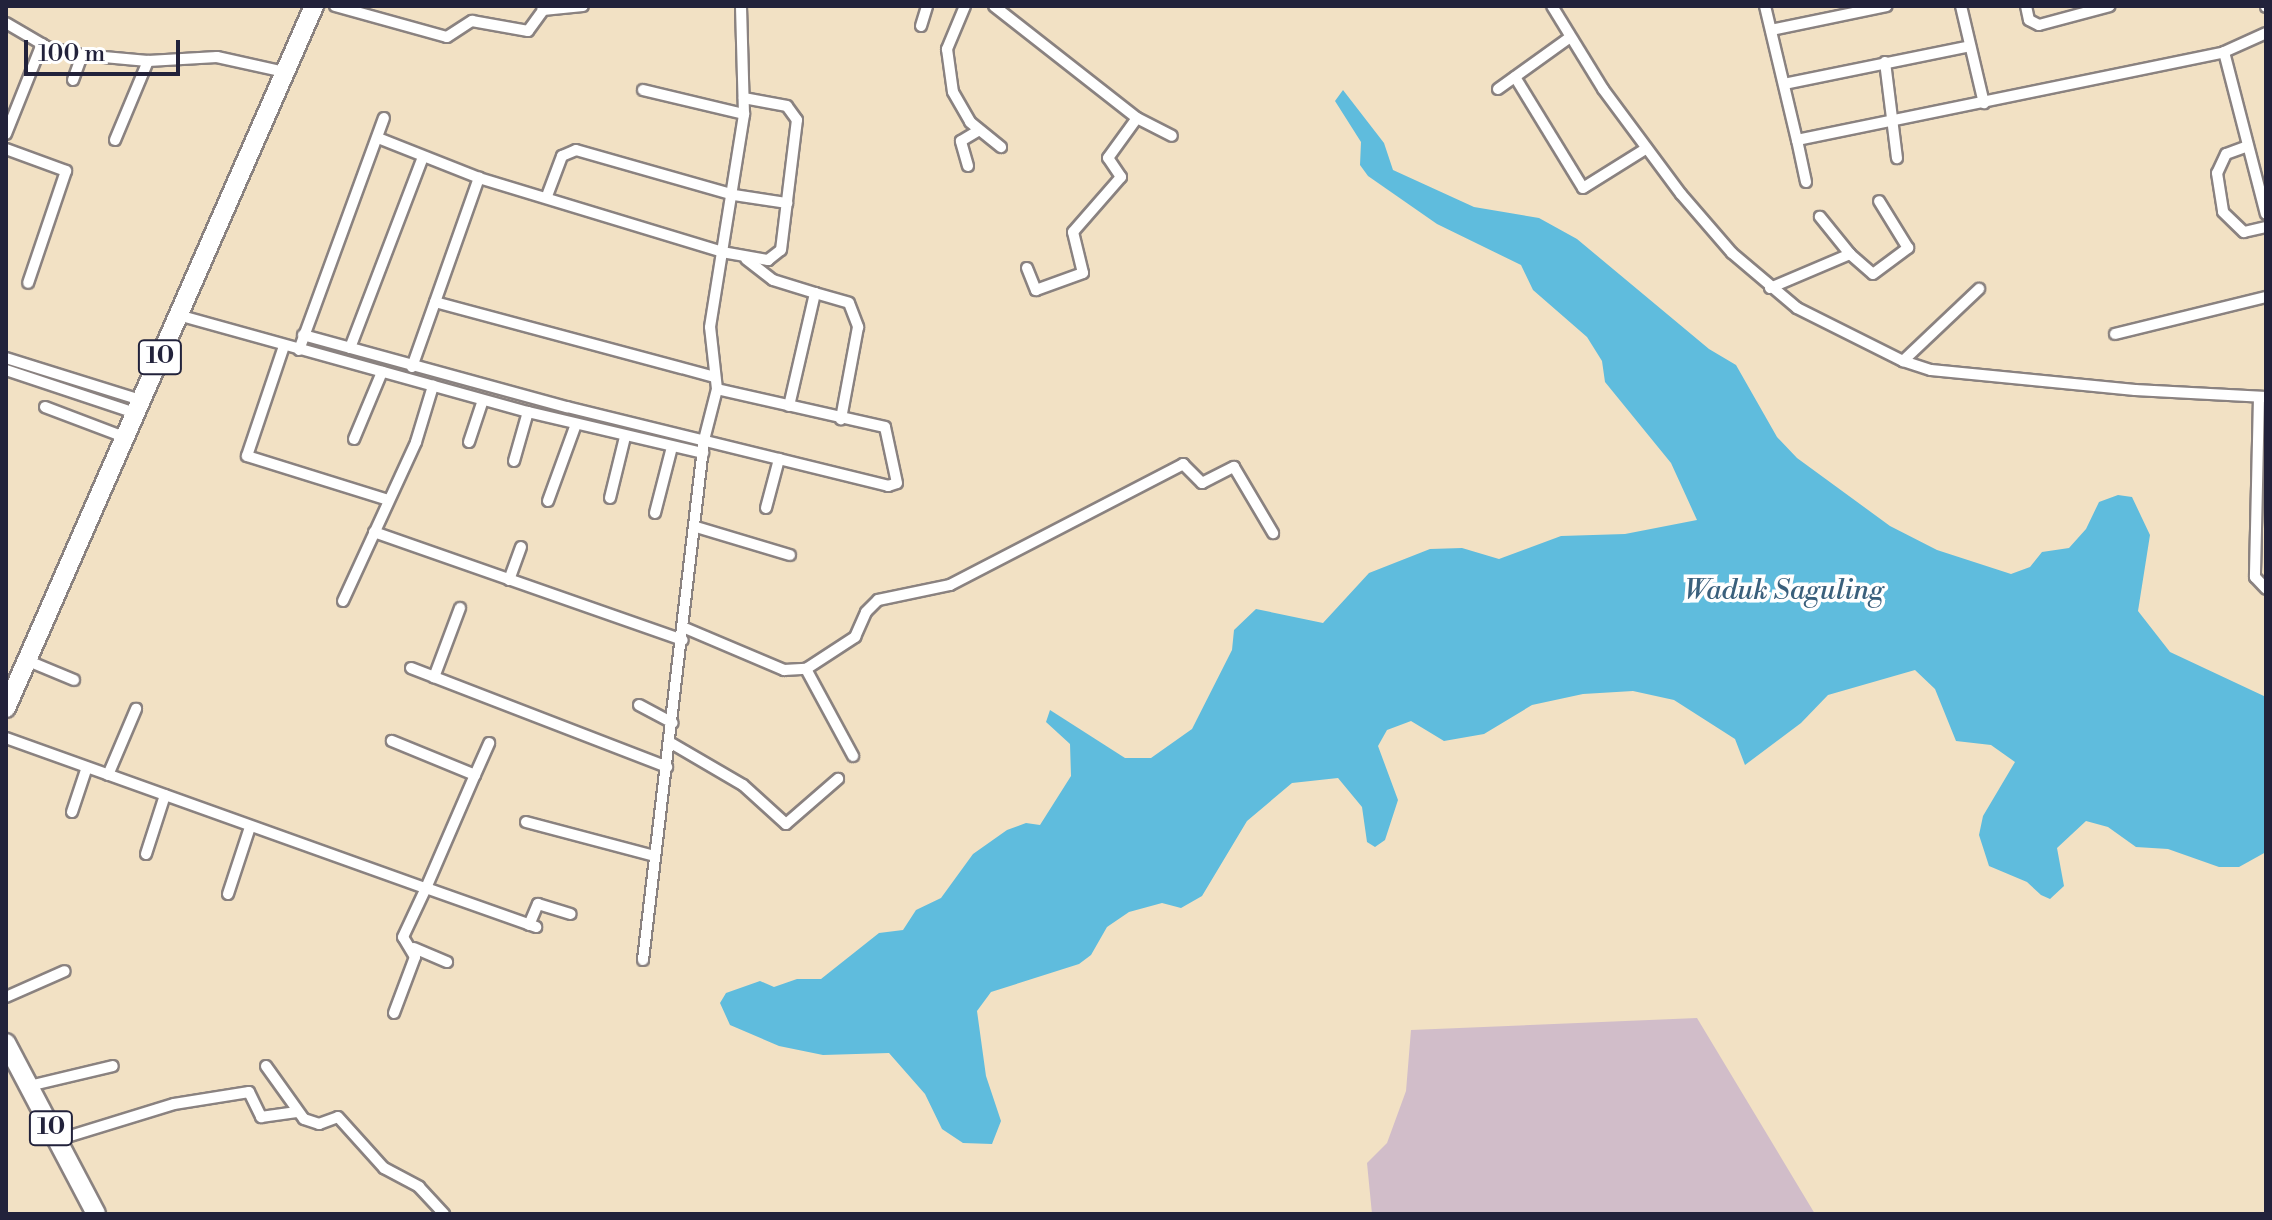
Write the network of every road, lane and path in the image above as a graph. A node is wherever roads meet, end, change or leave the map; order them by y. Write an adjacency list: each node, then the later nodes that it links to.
1 (314, 6): 26 (highway, 10)
2 (335, 6): 14 (street)
3 (583, 6): 14 (street)
4 (741, 6): 32 (street)
5 (927, 6): 16 (street)
6 (965, 6): 38 (street)
7 (994, 6): 36 (street)
8 (1552, 6): 19 (street)
9 (1765, 6): 17 (street)
10 (1887, 6): 17 (street)
11 (1961, 6): 21 (street)
12 (2026, 6): 13 (street)
13 (2110, 6)
14 (542, 8)
15 (6, 23): 20 (street)
16 (921, 26)
17 (1771, 30): 29 (street)
18 (2266, 33): 22 (street)
19 (1569, 38): 27 (street); 46 (street)
20 (42, 44): 23 (street); 39 (street)
21 (1970, 46): 25 (street); 33 (street)
22 (2224, 52): 33 (street); 44 (street)
23 (82, 55): 24 (street); 28 (street)
24 (148, 61): 26 (street); 42 (street)
25 (1885, 62): 29 (street); 37 (street)
26 (285, 72): 70 (highway, 10)
27 (1515, 77): 30 (street); 46 (street)
28 (73, 80)
29 (1784, 84): 43 (street)
30 (1498, 89)
31 (643, 90): 34 (street)
32 (744, 98): 34 (street); 56 (street)
33 (1984, 103): 37 (street)
34 (744, 114): 53 (street)
35 (384, 118): 41 (street)
36 (1137, 118): 40 (street); 63 (street)
37 (1896, 121): 43 (street); 49 (street)
38 (979, 130): 45 (street); 50 (street)
39 (6, 134)
40 (1172, 136)
41 (378, 138): 48 (street); 72 (street)
42 (115, 140)
43 (1797, 140): 52 (street)
44 (2248, 146): 57 (street); 59 (street)
45 (1001, 147)
46 (1647, 148): 65 (street)
47 (6, 149): 64 (street)
48 (423, 157): 51 (street); 74 (street)
49 (1897, 158)
50 (968, 166)
51 (479, 178): 54 (street); 69 (street)
52 (1806, 182)
53 (734, 195): 54 (street); 56 (street); 60 (street)
54 (547, 196): 60 (street)
55 (1879, 201): 61 (street)
56 (787, 203): 62 (street)
57 (2266, 214)
58 (1820, 217): 61 (street)
59 (2266, 227)
60 (722, 252): 62 (street); 81 (street)
61 (1850, 254): 65 (street)
62 (745, 258): 67 (street)
63 (1027, 268)
64 (28, 283)
65 (1770, 288): 77 (street)
66 (1979, 289): 77 (street)
67 (815, 293): 86 (street); 89 (street)
68 (2266, 297): 71 (street)
69 (435, 302): 78 (street); 81 (street)
70 (178, 315): 73 (street); 85 (highway, 10)
71 (2115, 334)
72 (303, 335): 74 (street); 75 (street)
73 (284, 346): 75 (street); 101 (street)
74 (350, 348): 78 (street)
75 (299, 350): 80 (street)
76 (6, 358): 85 (street)
77 (1903, 361): 83 (street)
78 (412, 367): 94 (street)
79 (6, 370): 85 (street)
80 (382, 372): 82 (street); 93 (street)
81 (716, 383): 86 (street); 94 (street)
82 (433, 386): 84 (street); 101 (street)
83 (2263, 397): 111 (street)
84 (483, 400): 88 (street); 95 (street)
85 (138, 406): 91 (highway, 10)
86 (789, 406): 89 (street)
87 (45, 407): 91 (street)
88 (528, 412): 90 (street); 99 (street)
89 (841, 419): 98 (street)
90 (576, 424): 92 (street); 102 (street)
91 (124, 437): 116 (highway, 10)
92 (625, 437): 96 (street); 100 (street)
93 (354, 439)
94 (704, 440): 97 (street); 98 (street)
95 (469, 442)
96 (672, 447): 97 (street); 104 (street)
97 (703, 453): 105 (street)
98 (779, 459): 103 (street)
99 (514, 461)
100 (610, 498)
101 (388, 500): 106 (street)
102 (548, 501)
103 (766, 508)
104 (655, 513)
105 (696, 527): 109 (street); 114 (street)
106 (374, 532): 110 (street); 112 (street)
107 (1273, 533): 118 (street)
108 (521, 547): 110 (street)
109 (790, 555)
110 (509, 580): 115 (street)
111 (2266, 589)
112 (343, 601)
113 (460, 608): 119 (street)
114 (685, 628): 115 (street); 118 (street)
115 (683, 640): 124 (street)
116 (26, 660): 120 (street); 122 (highway, 10)
117 (411, 668): 119 (street)
118 (806, 669): 129 (street)
119 (434, 677): 130 (street)
120 (74, 680)
121 (639, 705): 124 (street)
122 (6, 708)
123 (136, 709): 132 (street)
124 (673, 723): 128 (street)
125 (6, 738): 131 (street)
126 (392, 741): 133 (street)
127 (489, 743): 133 (street)
128 (671, 743): 130 (street); 134 (street)
129 (853, 756)
130 (667, 767): 140 (street)
131 (86, 770): 132 (street); 136 (street)
132 (108, 775): 135 (street)
133 (475, 775): 141 (street)
134 (838, 779)
135 (165, 795): 138 (street); 139 (street)
136 (72, 812)
137 (526, 822): 140 (street)
138 (250, 827): 141 (street); 142 (street)
139 (146, 854)
140 (655, 856): 145 (street)
141 (426, 888): 143 (street); 144 (street)
142 (228, 894)
143 (570, 914)
144 (414, 948): 146 (street); 149 (street)
145 (643, 960)
146 (447, 962)
147 (65, 971): 148 (street)
148 (6, 997)
149 (394, 1013)
150 (8, 1050): 153 (highway, 10)
151 (113, 1066): 153 (street)
152 (266, 1066): 154 (street)
153 (29, 1086): 155 (highway, 10)
154 (297, 1112): 155 (street); 157 (street)
155 (57, 1140): 156 (highway, 10)
156 (96, 1214)
157 (444, 1214)

